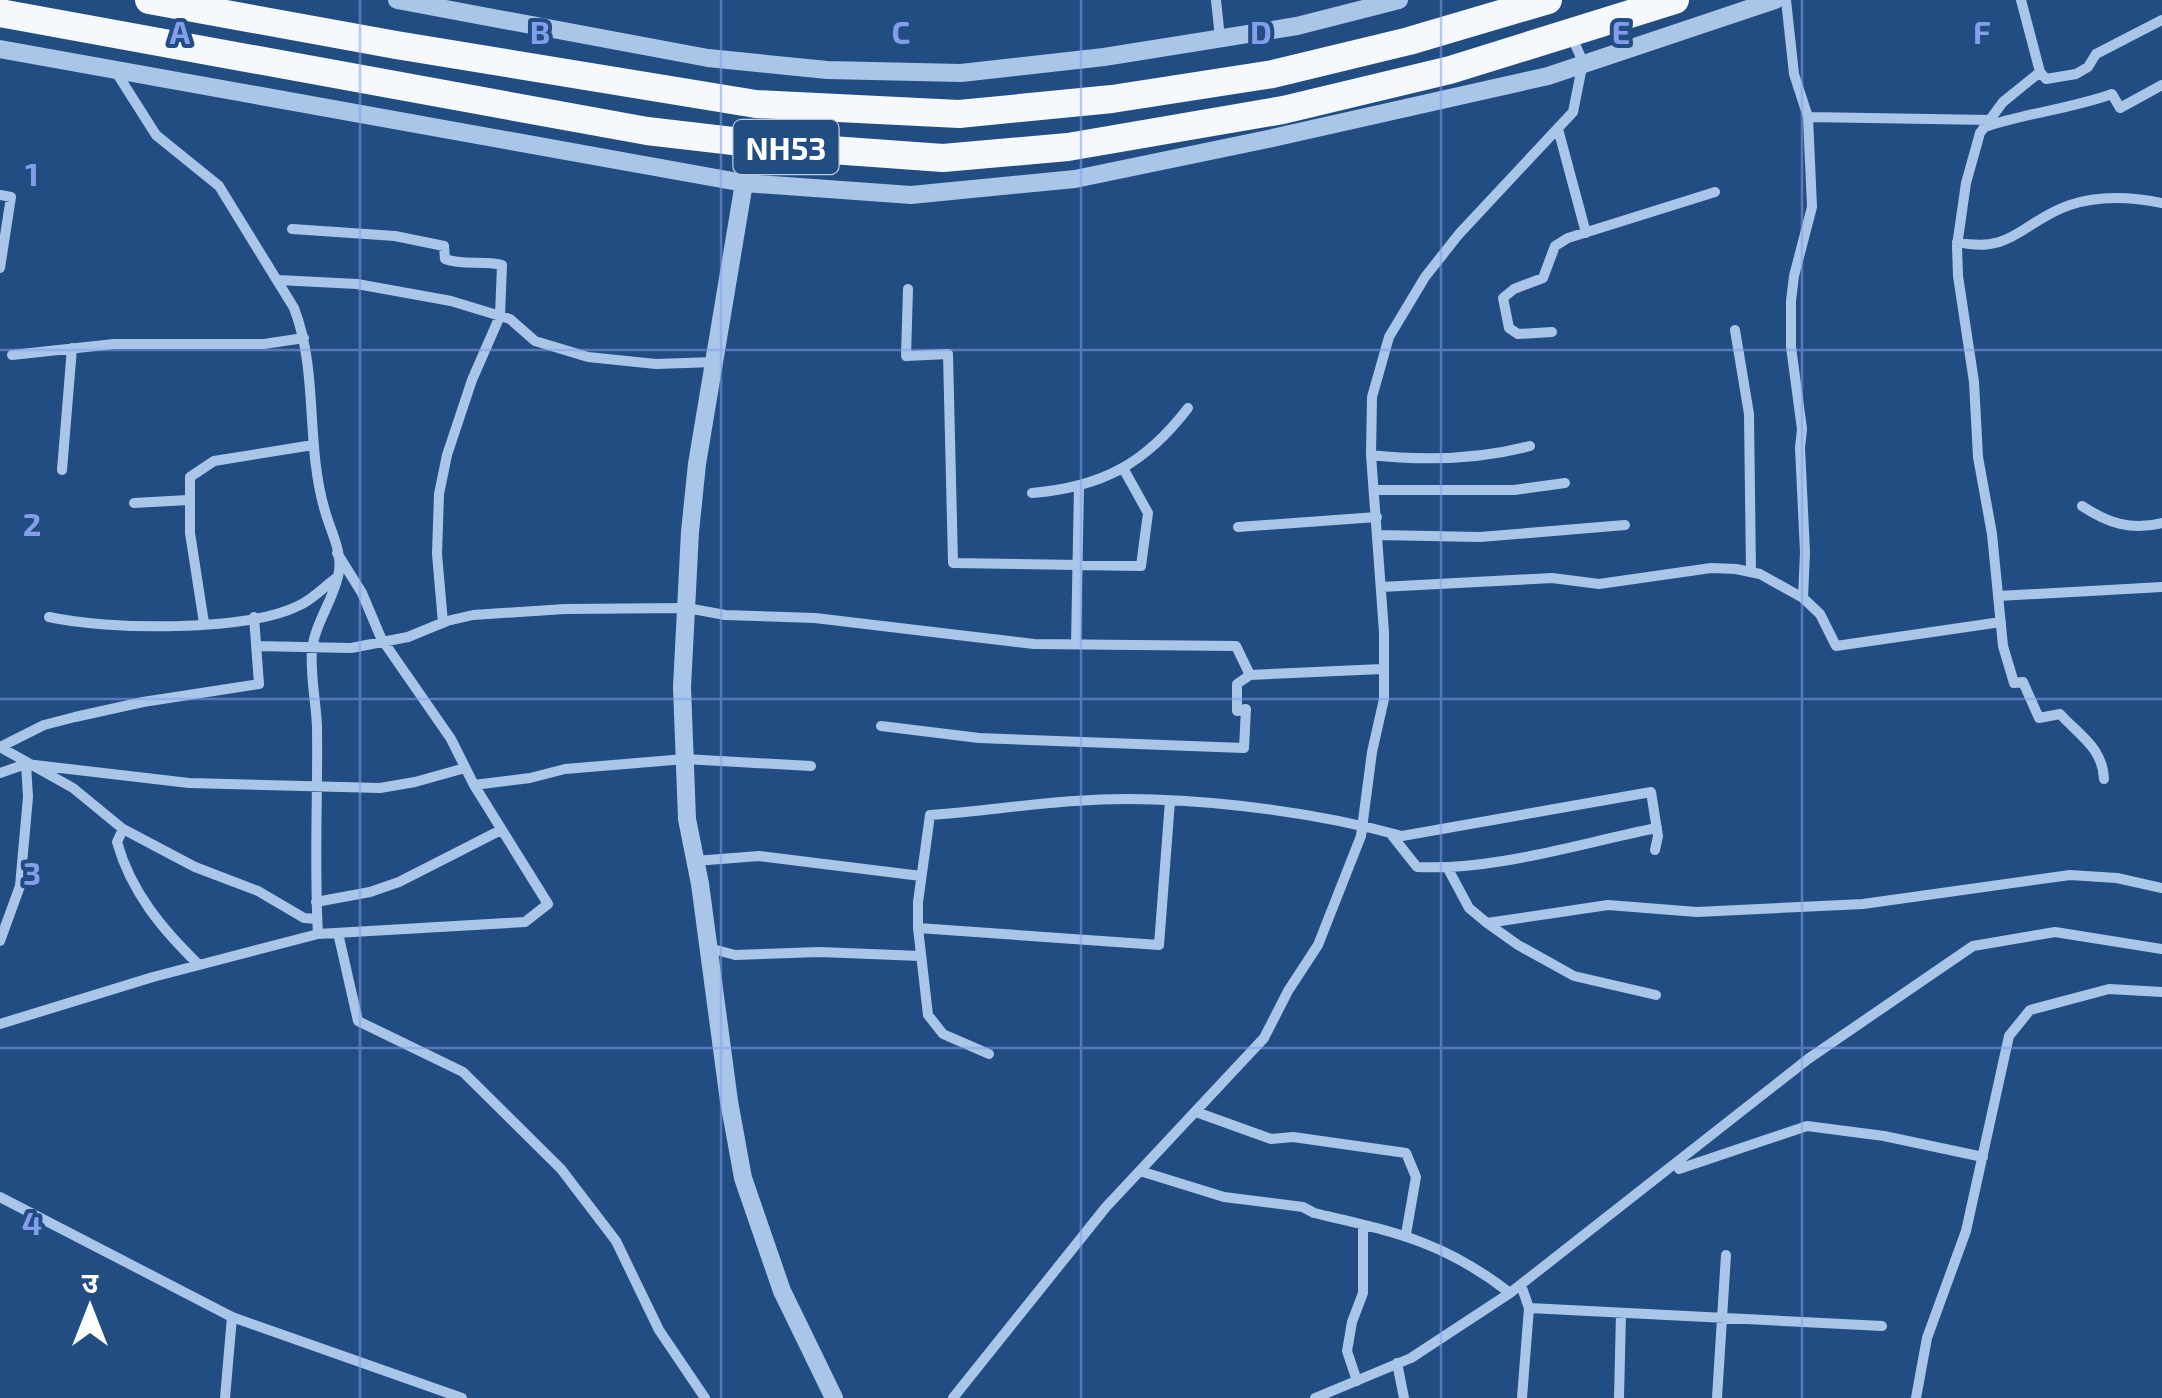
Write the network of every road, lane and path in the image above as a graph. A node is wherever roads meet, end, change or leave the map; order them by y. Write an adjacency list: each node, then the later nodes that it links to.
1 (149, 0): 9 (highway, NH53)
2 (397, 0): 13 (street)
3 (1216, 0): 13 (street)
4 (1400, 0): 13 (street)
5 (1676, 0): 12 (highway, NH53)
6 (1776, 0): 15 (street)
7 (1786, 0): 19 (street)
8 (2020, 0): 17 (street)
9 (1533, 2)
10 (0, 13): 12 (highway, NH53)
11 (2162, 20): 17 (street)
12 (1570, 32): 15 (street)
13 (1220, 38)
14 (0, 49): 16 (street)
15 (1582, 62): 21 (street); 22 (street)
16 (116, 72): 22 (street); 30 (street)
17 (2040, 72): 20 (street)
18 (2162, 85): 20 (street)
19 (1808, 117): 20 (street); 64 (street)
20 (1987, 124): 28 (street)
21 (1558, 129): 27 (street); 42 (street)
22 (744, 184): 38 (street)
23 (1714, 192): 27 (street)
24 (0, 195): 29 (street)
25 (2162, 203): 28 (street)
26 (292, 229): 32 (street)
27 (1586, 234): 34 (street)
28 (1958, 242): 63 (street)
29 (0, 268)
30 (278, 280): 32 (street); 35 (street)
31 (908, 289): 58 (street)
32 (500, 316): 38 (street); 69 (street)
33 (1735, 330): 59 (street)
34 (1552, 332)
35 (304, 338): 36 (street); 40 (street)
36 (72, 348): 37 (street); 44 (street)
37 (12, 355)
38 (714, 362): 65 (street)
39 (1188, 408): 43 (street)
40 (313, 445): 49 (street); 57 (street)
41 (1530, 446): 42 (street)
42 (1371, 455): 47 (street)
43 (1123, 468): 46 (street); 58 (street)
44 (62, 470)
45 (1565, 483): 47 (street)
46 (1079, 486): 48 (street); 58 (street)
47 (1374, 490): 52 (street)
48 (1032, 493)
49 (188, 500): 50 (street); 70 (street)
50 (134, 503)
51 (2082, 506): 53 (street)
52 (1377, 517): 55 (street); 56 (street)
53 (2162, 523)
54 (1625, 524): 56 (street)
55 (1238, 527)
56 (1378, 535): 61 (street)
57 (338, 552): 60 (street); 71 (street)
58 (1077, 564): 72 (street)
59 (1751, 572): 61 (street); 64 (street)
60 (336, 578): 67 (street); 73 (street)
61 (1382, 587): 75 (street)
62 (2162, 587): 63 (street)
63 (1998, 596): 68 (street)
64 (1803, 598): 68 (street)
65 (687, 608): 69 (street); 72 (street); 78 (street)
66 (49, 617): 70 (street)
67 (254, 617): 70 (street); 74 (street)
68 (2001, 622): 83 (street)
69 (442, 623): 71 (street)
70 (204, 624)
71 (384, 643): 73 (street); 81 (street)
72 (1076, 644): 76 (street)
73 (313, 645): 74 (street); 85 (street)
74 (256, 646): 79 (street)
75 (1382, 669): 76 (street); 87 (street)
76 (1250, 675): 77 (street)
77 (881, 726)
78 (686, 759): 80 (street); 84 (street); 93 (street)
79 (26, 764): 82 (street); 85 (street); 89 (street); 103 (street)
80 (811, 766)
81 (465, 768): 84 (street); 85 (street)
82 (0, 773)
83 (2104, 779)
84 (474, 784): 90 (street)
85 (315, 786): 97 (street)
86 (1170, 802): 87 (street); 95 (street); 100 (street)
87 (1362, 824): 91 (street); 112 (street)
88 (1657, 828): 91 (street); 92 (street); 94 (street)
89 (123, 830): 98 (street); 107 (street)
90 (501, 830): 97 (street); 101 (street)
91 (1390, 833): 94 (street)
92 (1655, 850)
93 (695, 861): 95 (street); 104 (street)
94 (1447, 867): 99 (street)
95 (921, 876): 100 (street)
96 (2162, 888): 99 (street)
97 (316, 902): 98 (street)
98 (317, 920): 102 (street)
99 (1487, 923): 109 (street)
100 (918, 928): 106 (street)
101 (338, 933): 102 (street); 131 (street)
102 (318, 934): 107 (street)
103 (0, 941)
104 (709, 948): 106 (street); 132 (street)
105 (2162, 949): 115 (street)
106 (920, 956): 111 (street)
107 (199, 965): 110 (street)
108 (2162, 992): 113 (street)
109 (1656, 996)
110 (0, 1024)
111 (989, 1054)
112 (1196, 1112): 114 (street); 118 (street)
113 (1983, 1157): 115 (street); 139 (street)
114 (1140, 1171): 117 (street); 133 (street)
115 (1662, 1176): 120 (street)
116 (0, 1196): 124 (street)
117 (1363, 1224): 118 (street); 128 (street)
118 (1406, 1234): 121 (street)
119 (1726, 1255): 125 (street)
120 (1521, 1285): 121 (street); 122 (street)
121 (1510, 1293): 127 (street)
122 (1529, 1308): 123 (street); 136 (street)
123 (1621, 1313): 125 (street); 137 (street)
124 (232, 1317): 129 (street); 130 (street)
125 (1722, 1318): 126 (street); 138 (street)
126 (1882, 1326)
127 (1397, 1363): 128 (street); 135 (street)
128 (1357, 1380): 134 (street)
129 (224, 1398)
130 (462, 1398)
131 (705, 1398)
132 (834, 1398)
133 (953, 1398)
134 (1315, 1398)
135 (1404, 1398)
136 (1522, 1398)
137 (1620, 1398)
138 (1716, 1398)
139 (1916, 1398)

